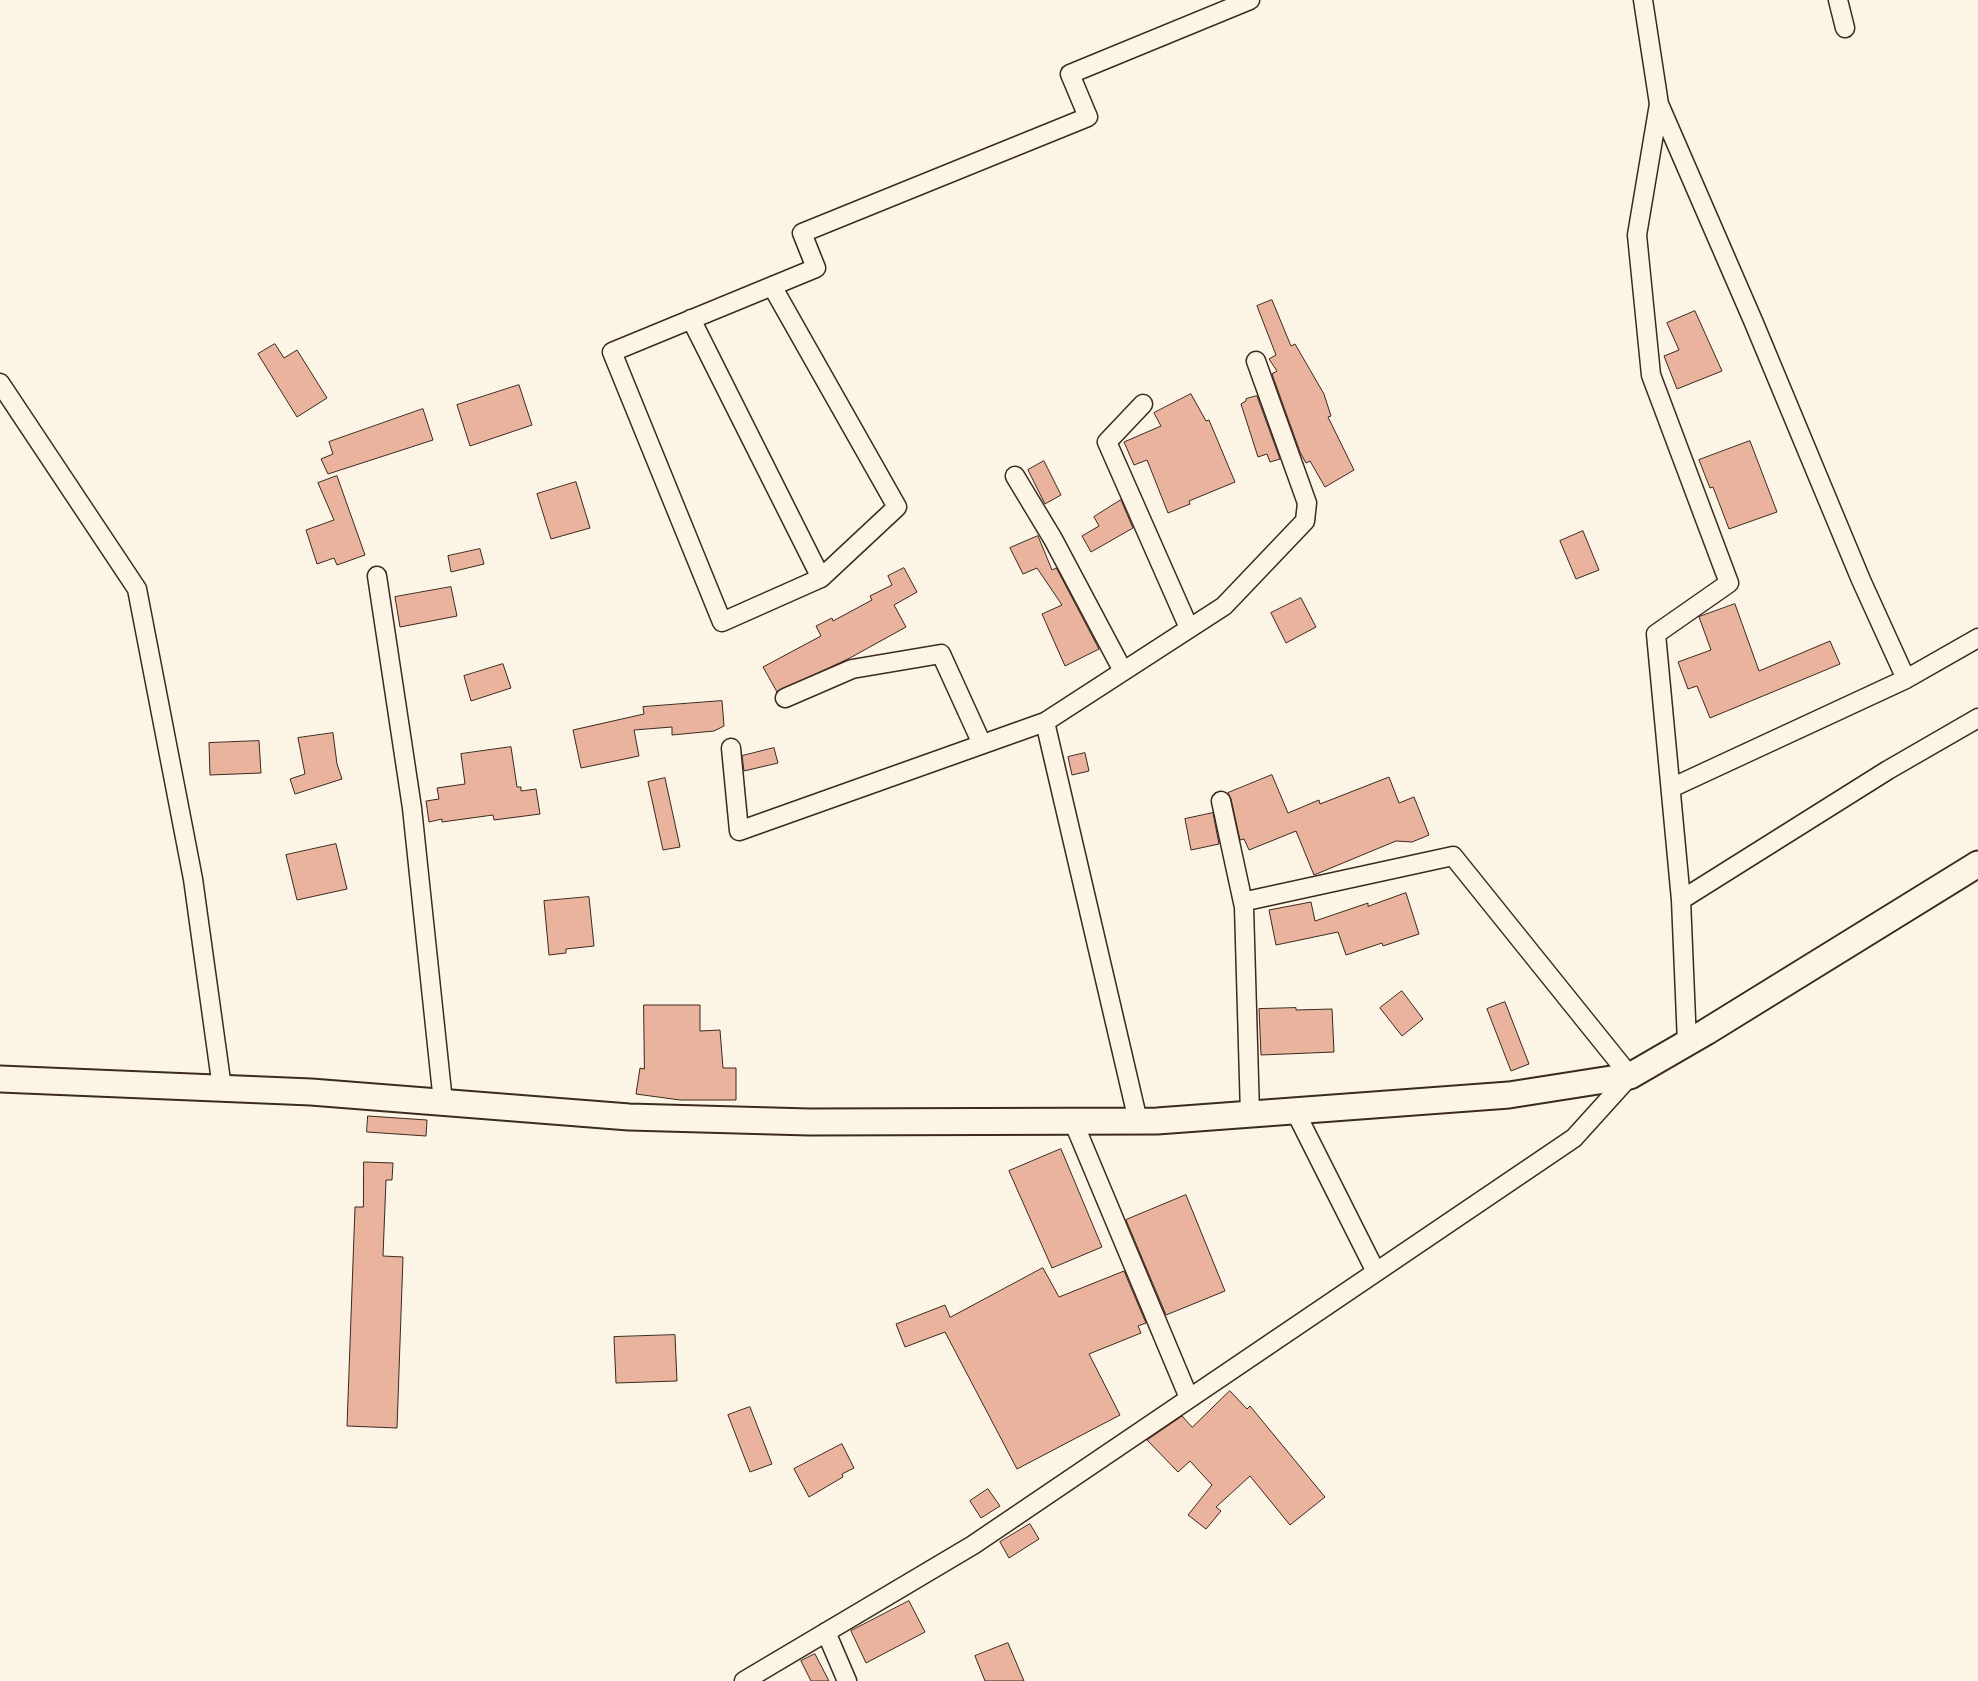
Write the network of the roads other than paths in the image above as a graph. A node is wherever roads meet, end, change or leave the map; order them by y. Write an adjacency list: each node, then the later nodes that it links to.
1 (1250, 0): 6 (street)
2 (1838, 0): 4 (street)
3 (1647, 1): 5 (street)
4 (1845, 28)
5 (1659, 104): 17 (street); 23 (street)
6 (772, 286): 7 (street); 13 (street)
7 (691, 319): 13 (street); 13 (street)
8 (1256, 361): 14 (street)
9 (0, 384): 31 (street)
10 (1143, 404): 14 (street)
11 (1015, 476): 16 (street)
12 (377, 576): 32 (street)
13 (821, 578)
14 (1189, 628): 16 (street)
15 (1978, 638): 17 (street)
16 (1123, 671): 20 (street)
17 (1906, 679): 23 (street)
18 (785, 698): 21 (street)
19 (1978, 718): 27 (street)
20 (1046, 722): 21 (street); 36 (street)
21 (982, 744): 22 (street)
22 (731, 748)
23 (1671, 788): 27 (street)
24 (1221, 801): 34 (street)
25 (1978, 864): 28 (street)
26 (1251, 900): 29 (street)
27 (1681, 900): 28 (street)
28 (1687, 1043): 29 (street)
29 (1630, 1076): 33 (street); 37 (street)
30 (0, 1079): 31 (street)
31 (222, 1088): 32 (street)
32 (443, 1102): 35 (street)
33 (1295, 1111): 34 (street); 37 (street)
34 (1250, 1114): 36 (street)
35 (1073, 1121): 36 (street); 38 (street)
36 (1138, 1121)
37 (1376, 1272): 38 (street)
38 (1189, 1398): 39 (street)
39 (826, 1632): 40 (street); 41 (street)
40 (744, 1681)
41 (847, 1681)

